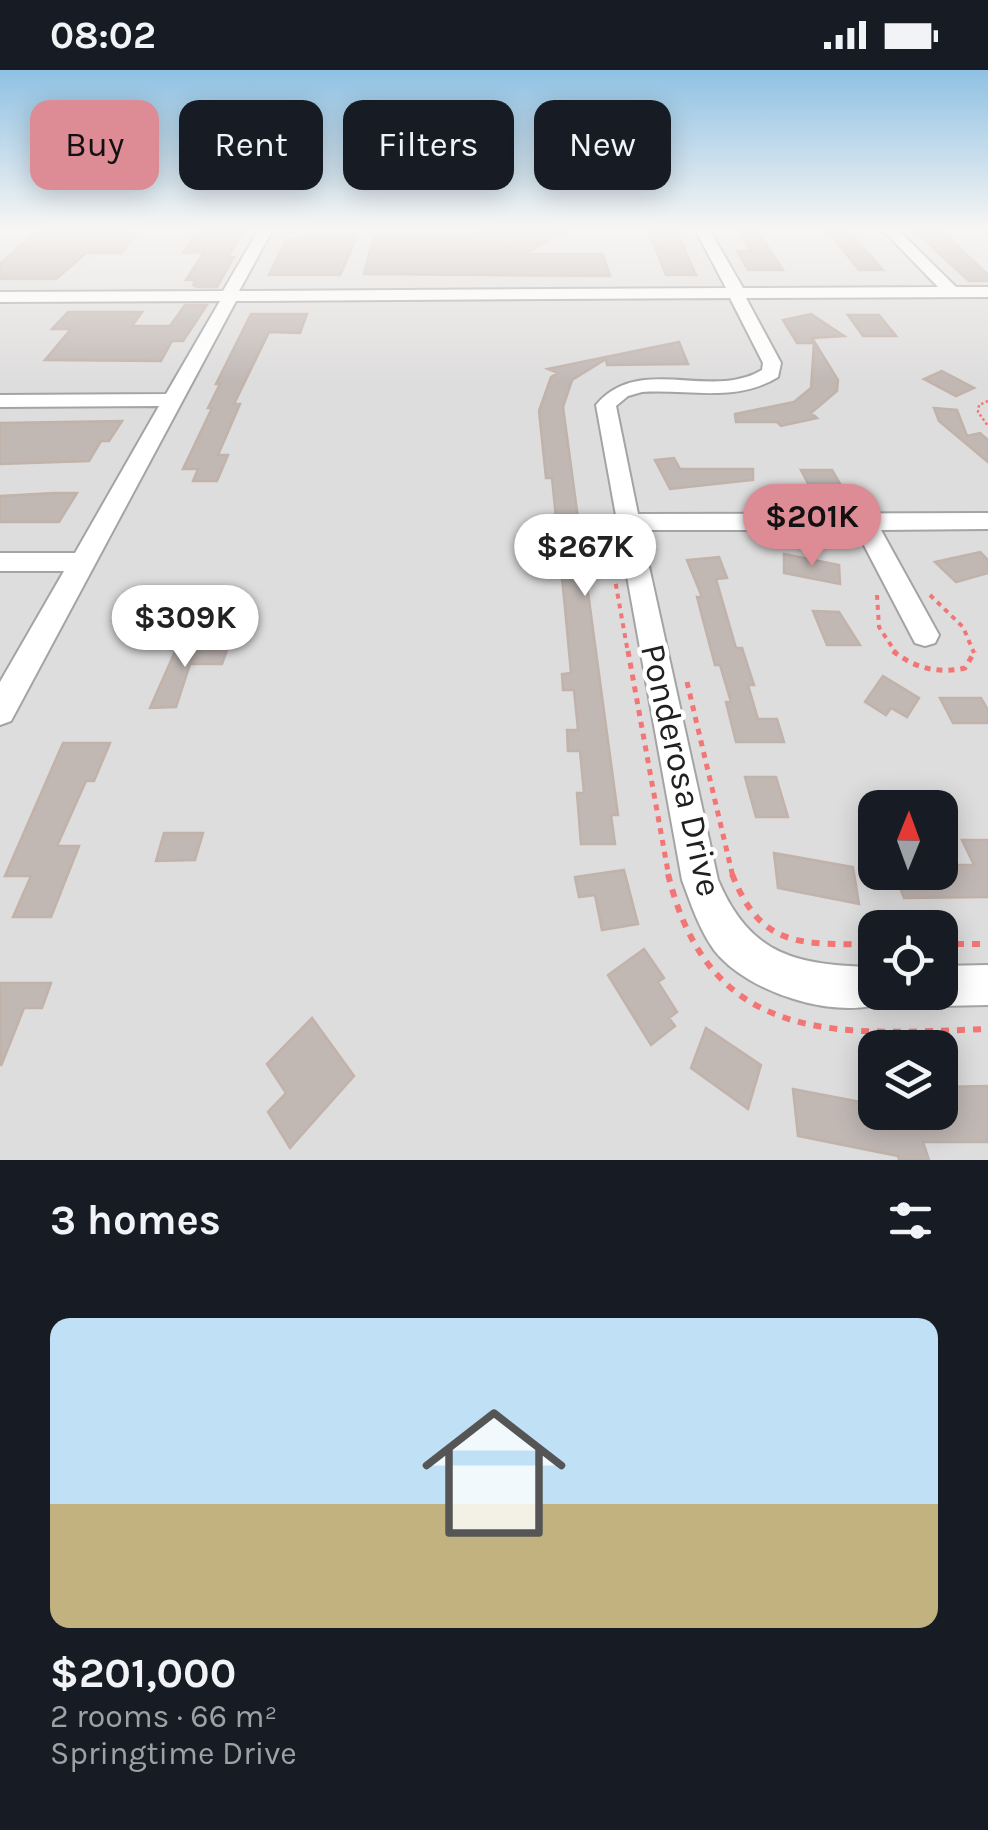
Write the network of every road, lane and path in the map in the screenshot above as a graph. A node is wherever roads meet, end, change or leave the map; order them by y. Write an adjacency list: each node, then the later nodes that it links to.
1 (238, 280): 7 (street)
2 (729, 280): 6 (street)
3 (940, 280): 4 (street)
4 (952, 292): 5 (street); 6 (street)
5 (988, 292)
6 (736, 293): 7 (street); 15 (street, Ponderosa Drive)
7 (230, 295): 8 (street); 9 (street)
8 (0, 297)
9 (172, 400): 10 (street); 17 (street)
10 (0, 401)
11 (988, 401): 12 (path)
12 (988, 426)
13 (988, 520): 14 (street)
14 (864, 521): 15 (street); 18 (street)
15 (628, 522): 25 (street, Ponderosa Drive)
16 (0, 562): 17 (street)
17 (81, 562): 20 (street)
18 (926, 635)
19 (687, 681): 21 (path)
20 (0, 711)
21 (858, 944)
22 (958, 944): 23 (path)
23 (988, 944)
24 (988, 985): 26 (street)
25 (858, 986)
26 (958, 986)

